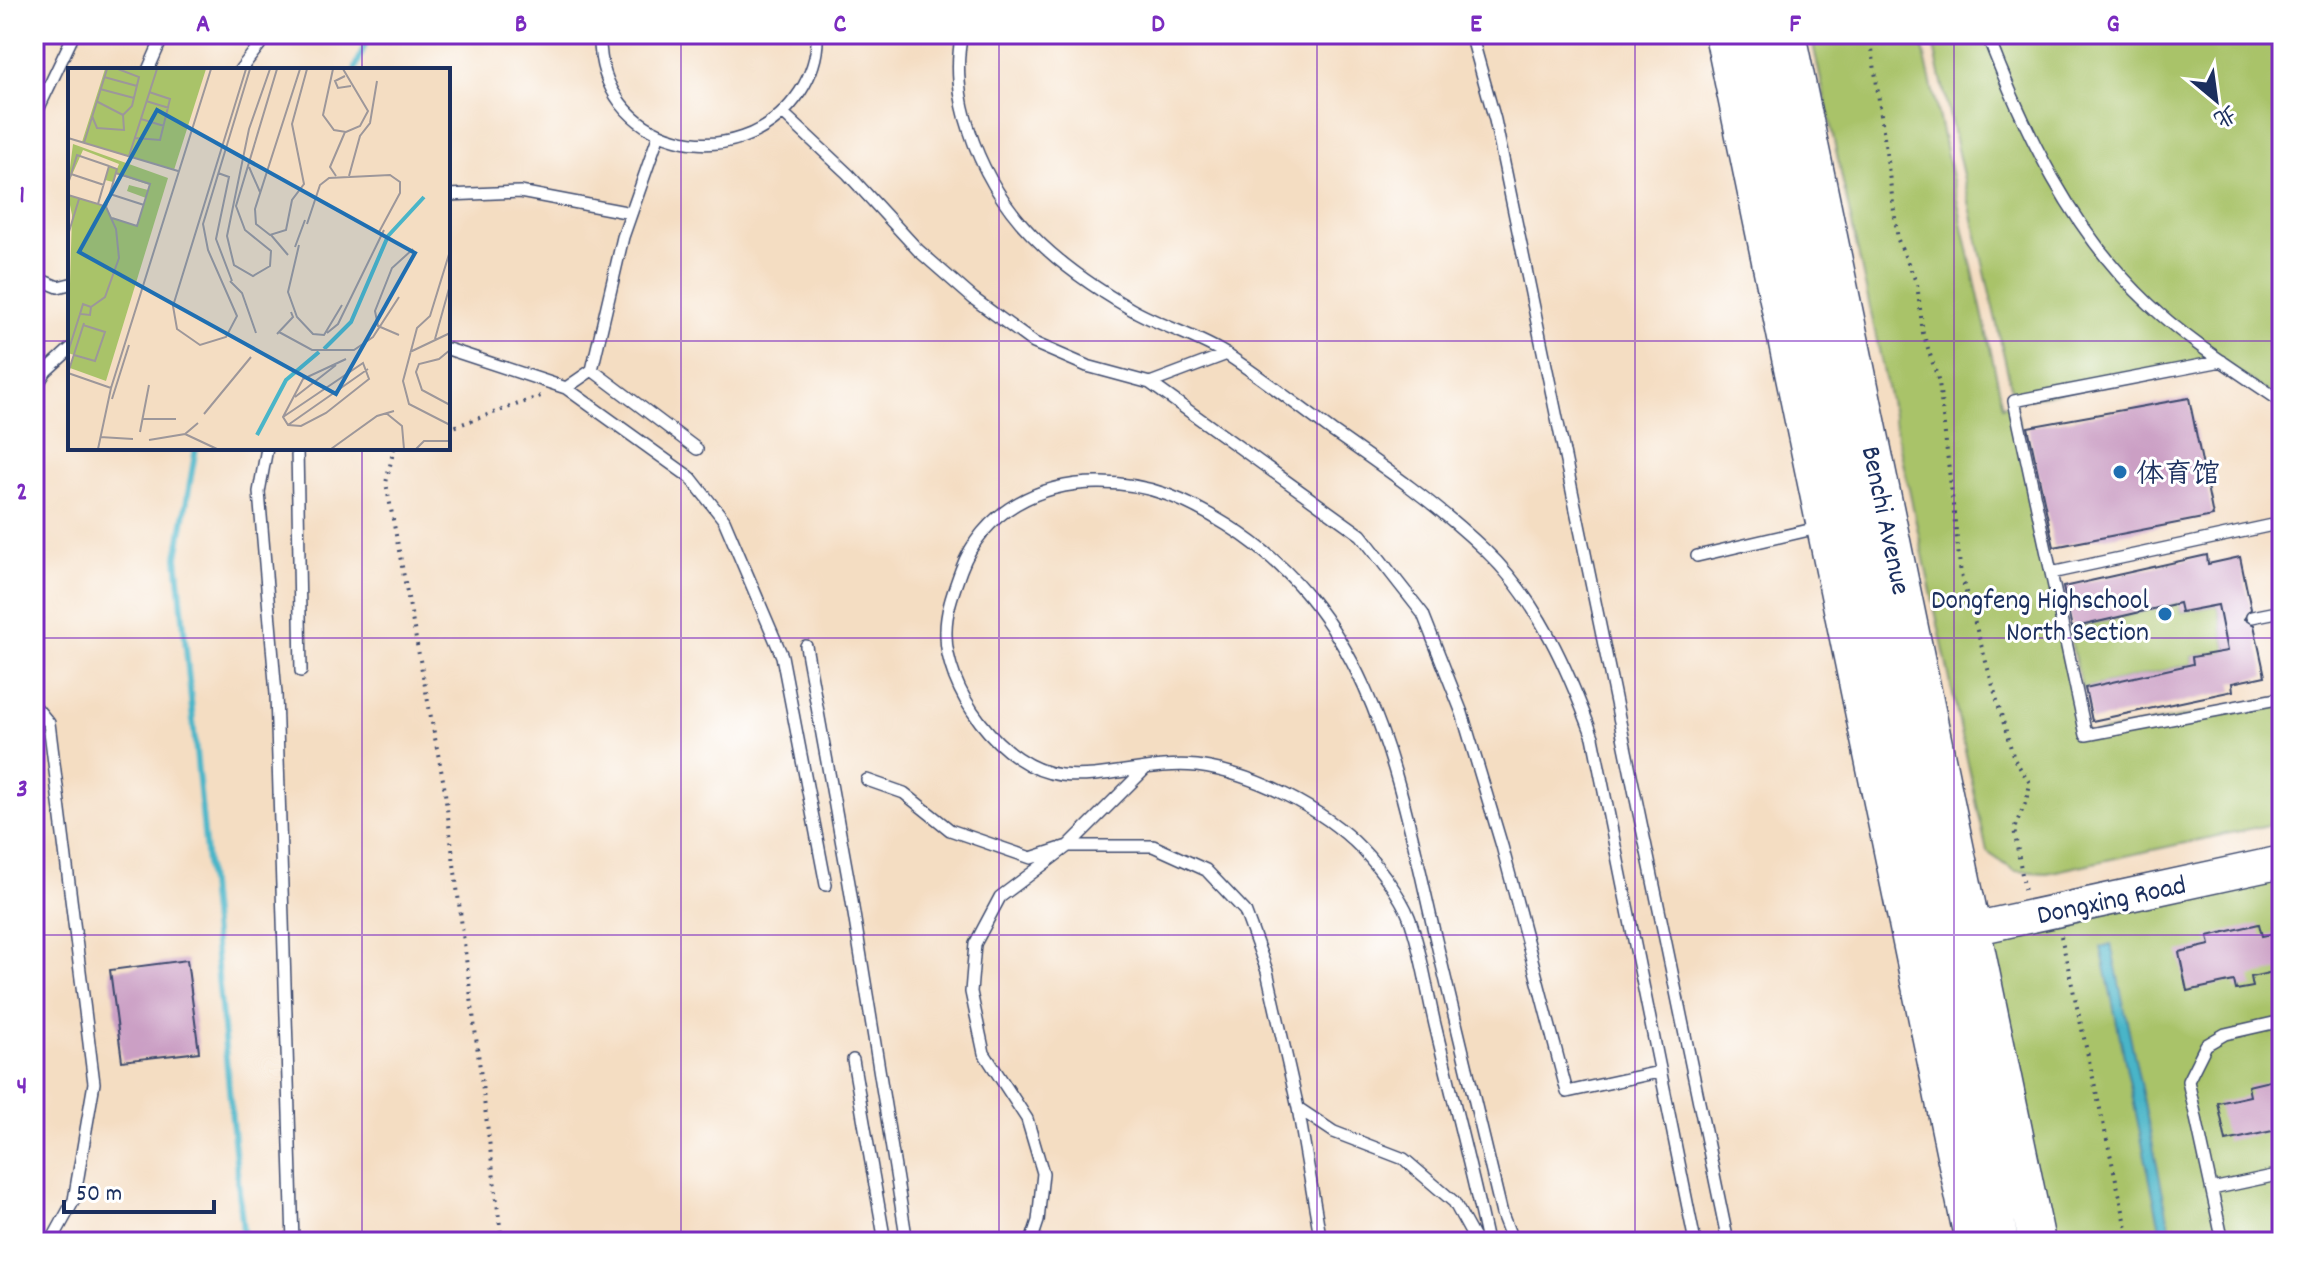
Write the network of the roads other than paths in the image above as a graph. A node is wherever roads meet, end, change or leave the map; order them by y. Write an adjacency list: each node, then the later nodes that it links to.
1 (74, 34): 15 (lane)
2 (164, 34): 12 (lane)
3 (268, 34): 13 (lane)
4 (600, 34): 16 (lane)
5 (817, 34): 14 (lane)
6 (962, 34): 23 (lane)
7 (1471, 34): 66 (lane)
8 (1721, 34): 33 (street)
9 (1753, 34): 33 (main road, Benchi Avenue)
10 (1787, 34): 49 (main road, Benchi Avenue)
11 (1987, 34): 24 (lane)
12 (149, 68)
13 (242, 68)
14 (785, 115): 16 (lane); 26 (lane)
15 (34, 118)
16 (659, 134): 18 (lane)
17 (450, 195): 18 (lane)
18 (631, 213): 25 (lane)
19 (34, 277): 20 (lane)
20 (68, 284)
21 (450, 350): 27 (lane)
22 (68, 351): 28 (lane)
23 (1227, 354): 26 (lane); 52 (lane)
24 (2222, 361): 29 (lane); 36 (lane)
25 (592, 370): 27 (lane); 30 (lane)
26 (1150, 383): 52 (lane)
27 (566, 388): 48 (lane)
28 (34, 390)
29 (2282, 402)
30 (697, 449)
31 (267, 450): 57 (lane)
32 (297, 450): 40 (lane)
33 (1840, 522): 35 (lane); 43 (main road, Benchi Avenue)
34 (2282, 523): 36 (lane)
35 (1697, 556)
36 (2051, 573): 41 (lane)
37 (2282, 611): 38 (lane)
38 (2252, 617)
39 (806, 646): 59 (lane)
40 (301, 671)
41 (2282, 698)
42 (34, 705): 56 (lane)
43 (1878, 709): 49 (main road, Benchi Avenue); 67 (street)
44 (1145, 769): 46 (lane); 63 (lane); 64 (lane)
45 (867, 780): 46 (lane)
46 (1068, 846): 53 (lane); 60 (lane)
47 (2282, 862): 49 (street, Dongxing Road)
48 (826, 885)
49 (1956, 932): 68 (main road, Benchi Avenue); 69 (main road, Benchi Avenue)
50 (2282, 1021): 55 (lane)
51 (853, 1060): 58 (lane)
52 (1659, 1072): 65 (lane)
53 (1298, 1108): 61 (lane); 62 (lane)
54 (2282, 1174): 55 (lane)
55 (2212, 1189): 70 (lane)
56 (51, 1242)
57 (293, 1242)
58 (885, 1242)
59 (907, 1242)
60 (1031, 1242)
61 (1321, 1242)
62 (1476, 1242)
63 (1487, 1242)
64 (1513, 1242)
65 (1695, 1242)
66 (1728, 1242)
67 (1971, 1242)
68 (2000, 1242)
69 (2037, 1242)
70 (2223, 1242)

